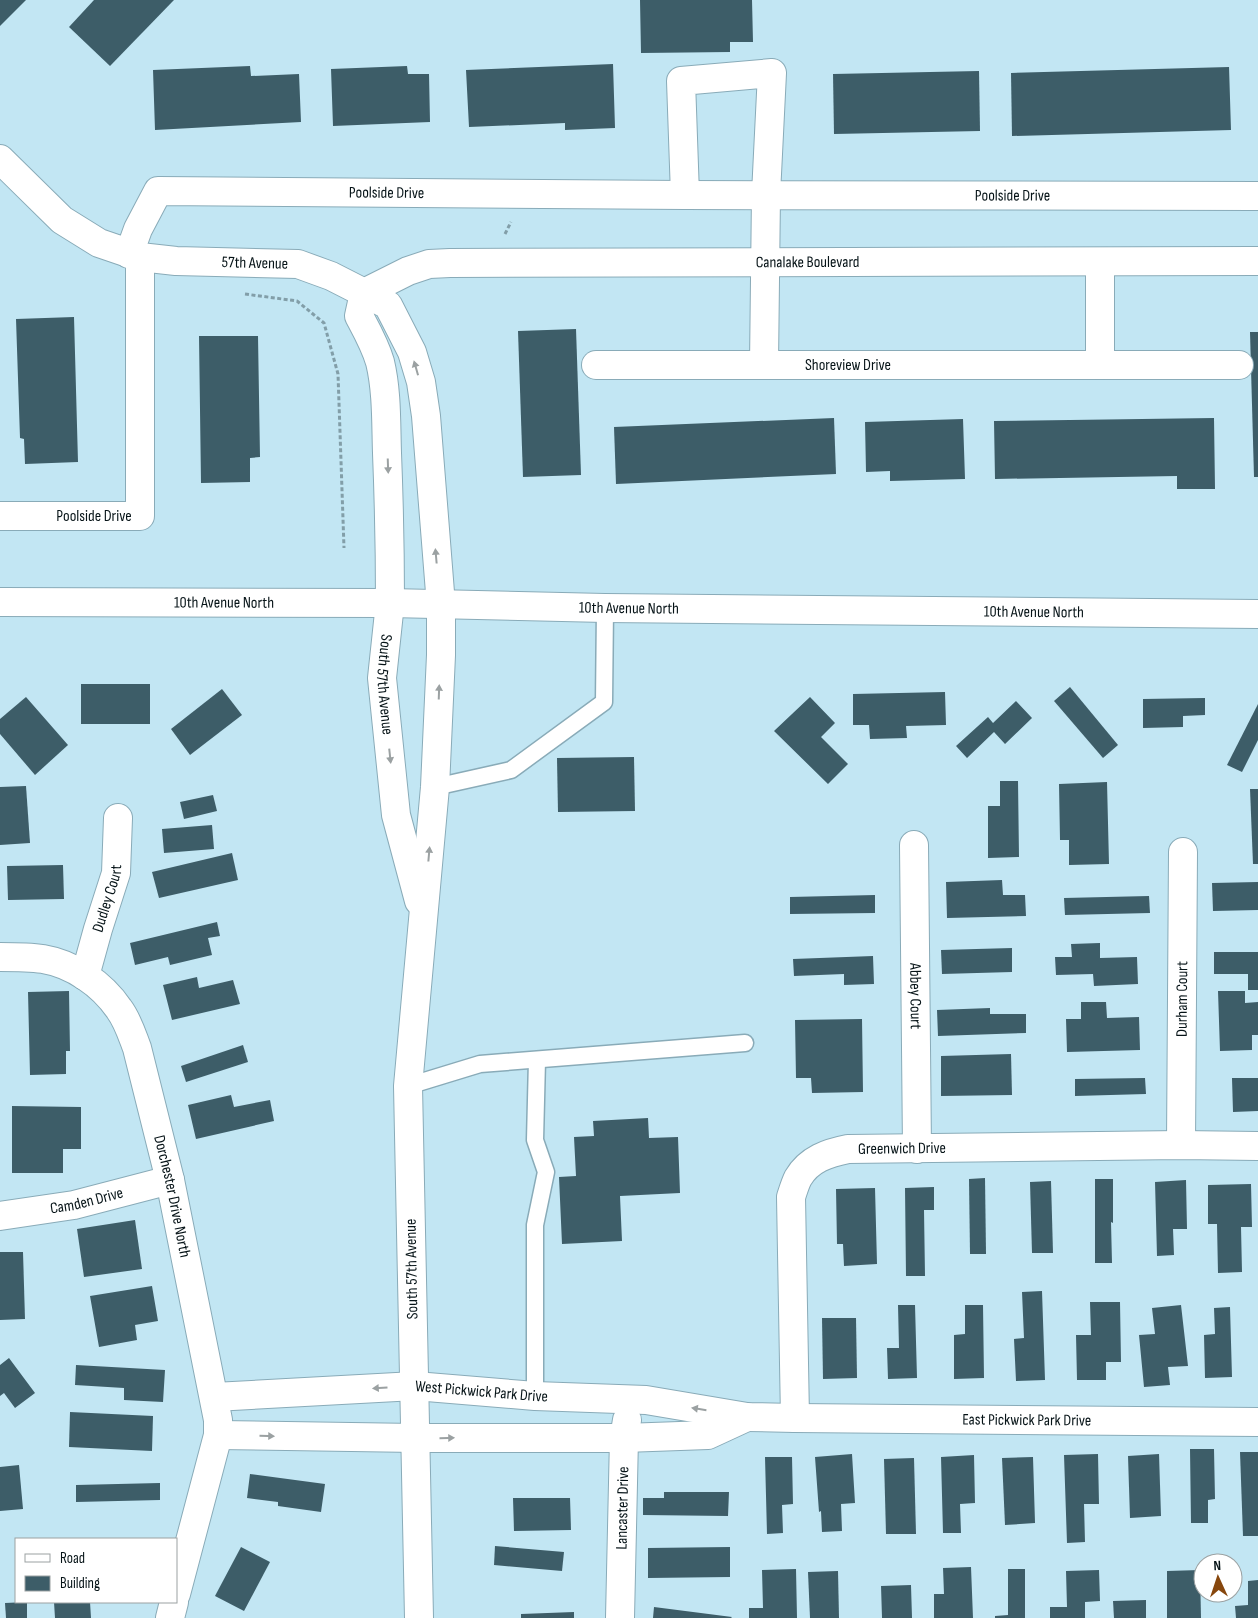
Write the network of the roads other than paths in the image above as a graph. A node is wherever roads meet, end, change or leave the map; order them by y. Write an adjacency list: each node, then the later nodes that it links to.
1 (0, 159): 5 (street, 57th Avenue)
2 (766, 194): 3 (street, Poolside Drive); 3 (street); 4 (street, Poolside Drive); 8 (street)
3 (685, 195): 5 (street, Poolside Drive)
4 (1258, 196)
5 (134, 256): 9 (street, 57th Avenue); 15 (street, Poolside Drive)
6 (1258, 261): 7 (street, Canalake Boulevard)
7 (1100, 262): 8 (street, Canalake Boulevard); 12 (street)
8 (766, 263): 9 (street, Canalake Boulevard); 11 (street)
9 (364, 293): 14 (street, 57th Avenue, one-way to 9); 17 (street, South 57th Avenue, one-way to 17)
10 (596, 364): 11 (street, Shoreview Drive)
11 (764, 365): 12 (street, Shoreview Drive)
12 (1100, 365): 13 (street, Shoreview Drive)
13 (1239, 365)
14 (426, 416): 18 (street, South 57th Avenue, one-way to 14)
15 (0, 516)
16 (0, 602): 17 (street, 10th Avenue North)
17 (390, 603): 18 (street, 10th Avenue North); 25 (street, South 57th Avenue, one-way to 25)
18 (440, 605): 19 (street, 10th Avenue North); 21 (street, South 57th Avenue, one-way to 18)
19 (605, 608): 20 (street, 10th Avenue North); 21 (lane)
20 (1258, 614)
21 (435, 788): 25 (street, South 57th Avenue, one-way to 21)
22 (118, 818): 27 (street, Dudley Court)
23 (914, 845): 33 (street, Abbey Court)
24 (1183, 852): 31 (street, Durham Court)
25 (424, 920): 30 (street, South 57th Avenue)
26 (0, 957): 27 (street, Dorchester Drive North)
27 (85, 976): 34 (street, Dorchester Drive North)
28 (745, 1043): 29 (lane)
29 (537, 1060): 30 (lane); 37 (lane)
30 (408, 1086): 36 (street, South 57th Avenue)
31 (1181, 1145): 32 (street, Greenwich Drive); 33 (street, Greenwich Drive)
32 (1258, 1146)
33 (917, 1149): 41 (street, Greenwich Drive)
34 (170, 1180): 35 (street, Camden Drive); 38 (street, Dorchester Drive North)
35 (0, 1216)
36 (415, 1386): 37 (street, West Pickwick Park Drive); 38 (street, West Pickwick Park Drive, one-way to 38); 44 (street, South 57th Avenue)
37 (535, 1396): 39 (street, West Pickwick Park Drive)
38 (214, 1397): 43 (street, Dorchester Drive North)
39 (629, 1400): 40 (street, West Pickwick Park Drive, one-way to 39); 45 (street, Lancaster Drive)
40 (747, 1416): 41 (street, West Pickwick Park Drive); 45 (street, West Pickwick Park Drive)
41 (795, 1418): 42 (street, East Pickwick Park Drive)
42 (1258, 1422)
43 (218, 1435): 44 (street, West Pickwick Park Drive, one-way to 44); 46 (street, Dorchester Drive North)
44 (416, 1438): 45 (street, West Pickwick Park Drive, one-way to 45); 49 (street, South 57th Avenue)
45 (624, 1438): 50 (street, Lancaster Drive)
46 (178, 1586)
47 (174, 1603): 48 (street)
48 (170, 1618)
49 (419, 1618)
50 (620, 1618)

